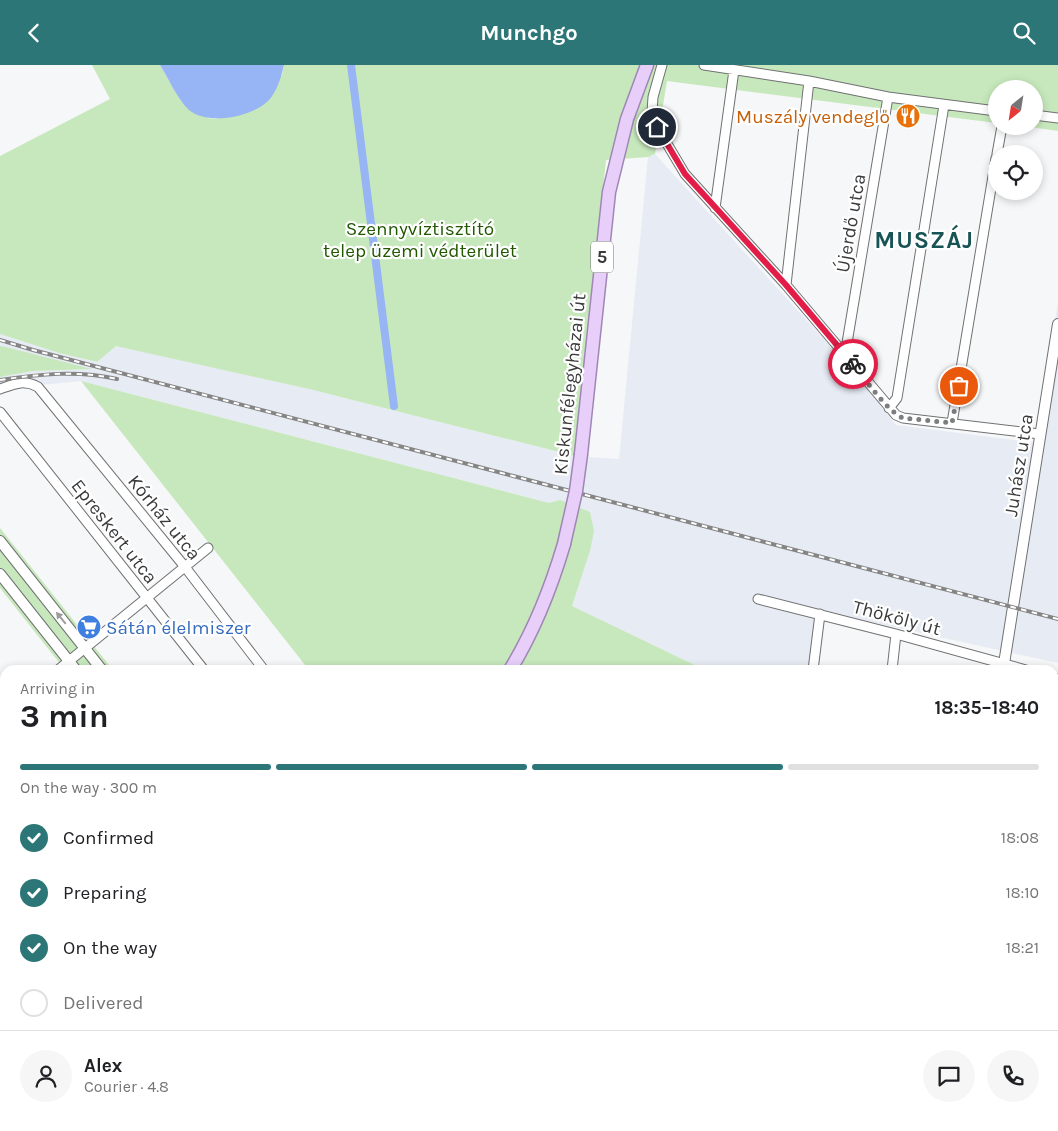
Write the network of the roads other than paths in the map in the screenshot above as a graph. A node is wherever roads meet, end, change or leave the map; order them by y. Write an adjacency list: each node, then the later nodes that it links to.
1 (647, 65): 36 (main road, Kiskunfélegyházai út / 5, bridge)
2 (662, 65): 12 (street)
3 (704, 65): 4 (street)
4 (734, 70): 5 (street); 12 (street)
5 (809, 81): 6 (street); 13 (street)
6 (888, 97): 7 (street); 15 (street, Újerdő utca)
7 (944, 105): 8 (street); 17 (street)
8 (988, 110)
9 (1043, 116): 10 (street)
10 (1058, 118)
11 (989, 200): 19 (street)
12 (716, 208): 13 (street)
13 (786, 285): 15 (street)
14 (1058, 324): 20 (street, Juhász utca)
15 (845, 355): 17 (street)
16 (0, 389): 23 (street, Kórház utca)
17 (889, 408): 19 (street)
18 (0, 412): 25 (street, Epreskert utca)
19 (952, 423): 20 (street)
20 (1040, 434): 40 (street, Juhász utca)
21 (0, 541): 29 (street, one-way to 21)
22 (208, 548): 23 (street)
23 (185, 567): 25 (street); 35 (street, Kórház utca)
24 (0, 574): 30 (street)
25 (147, 597): 29 (street); 34 (street, Epreskert utca)
26 (758, 599): 27 (street, Thököly út)
27 (820, 614): 28 (street, Thököly út); 37 (street)
28 (896, 634): 38 (street); 39 (street, Thököly út)
29 (85, 648): 30 (street); 33 (street)
30 (69, 661): 31 (street); 32 (street)
31 (64, 665)
32 (72, 665)
33 (98, 665)
34 (200, 665)
35 (260, 665)
36 (513, 665)
37 (814, 665)
38 (893, 665)
39 (997, 665)
40 (1003, 665)

